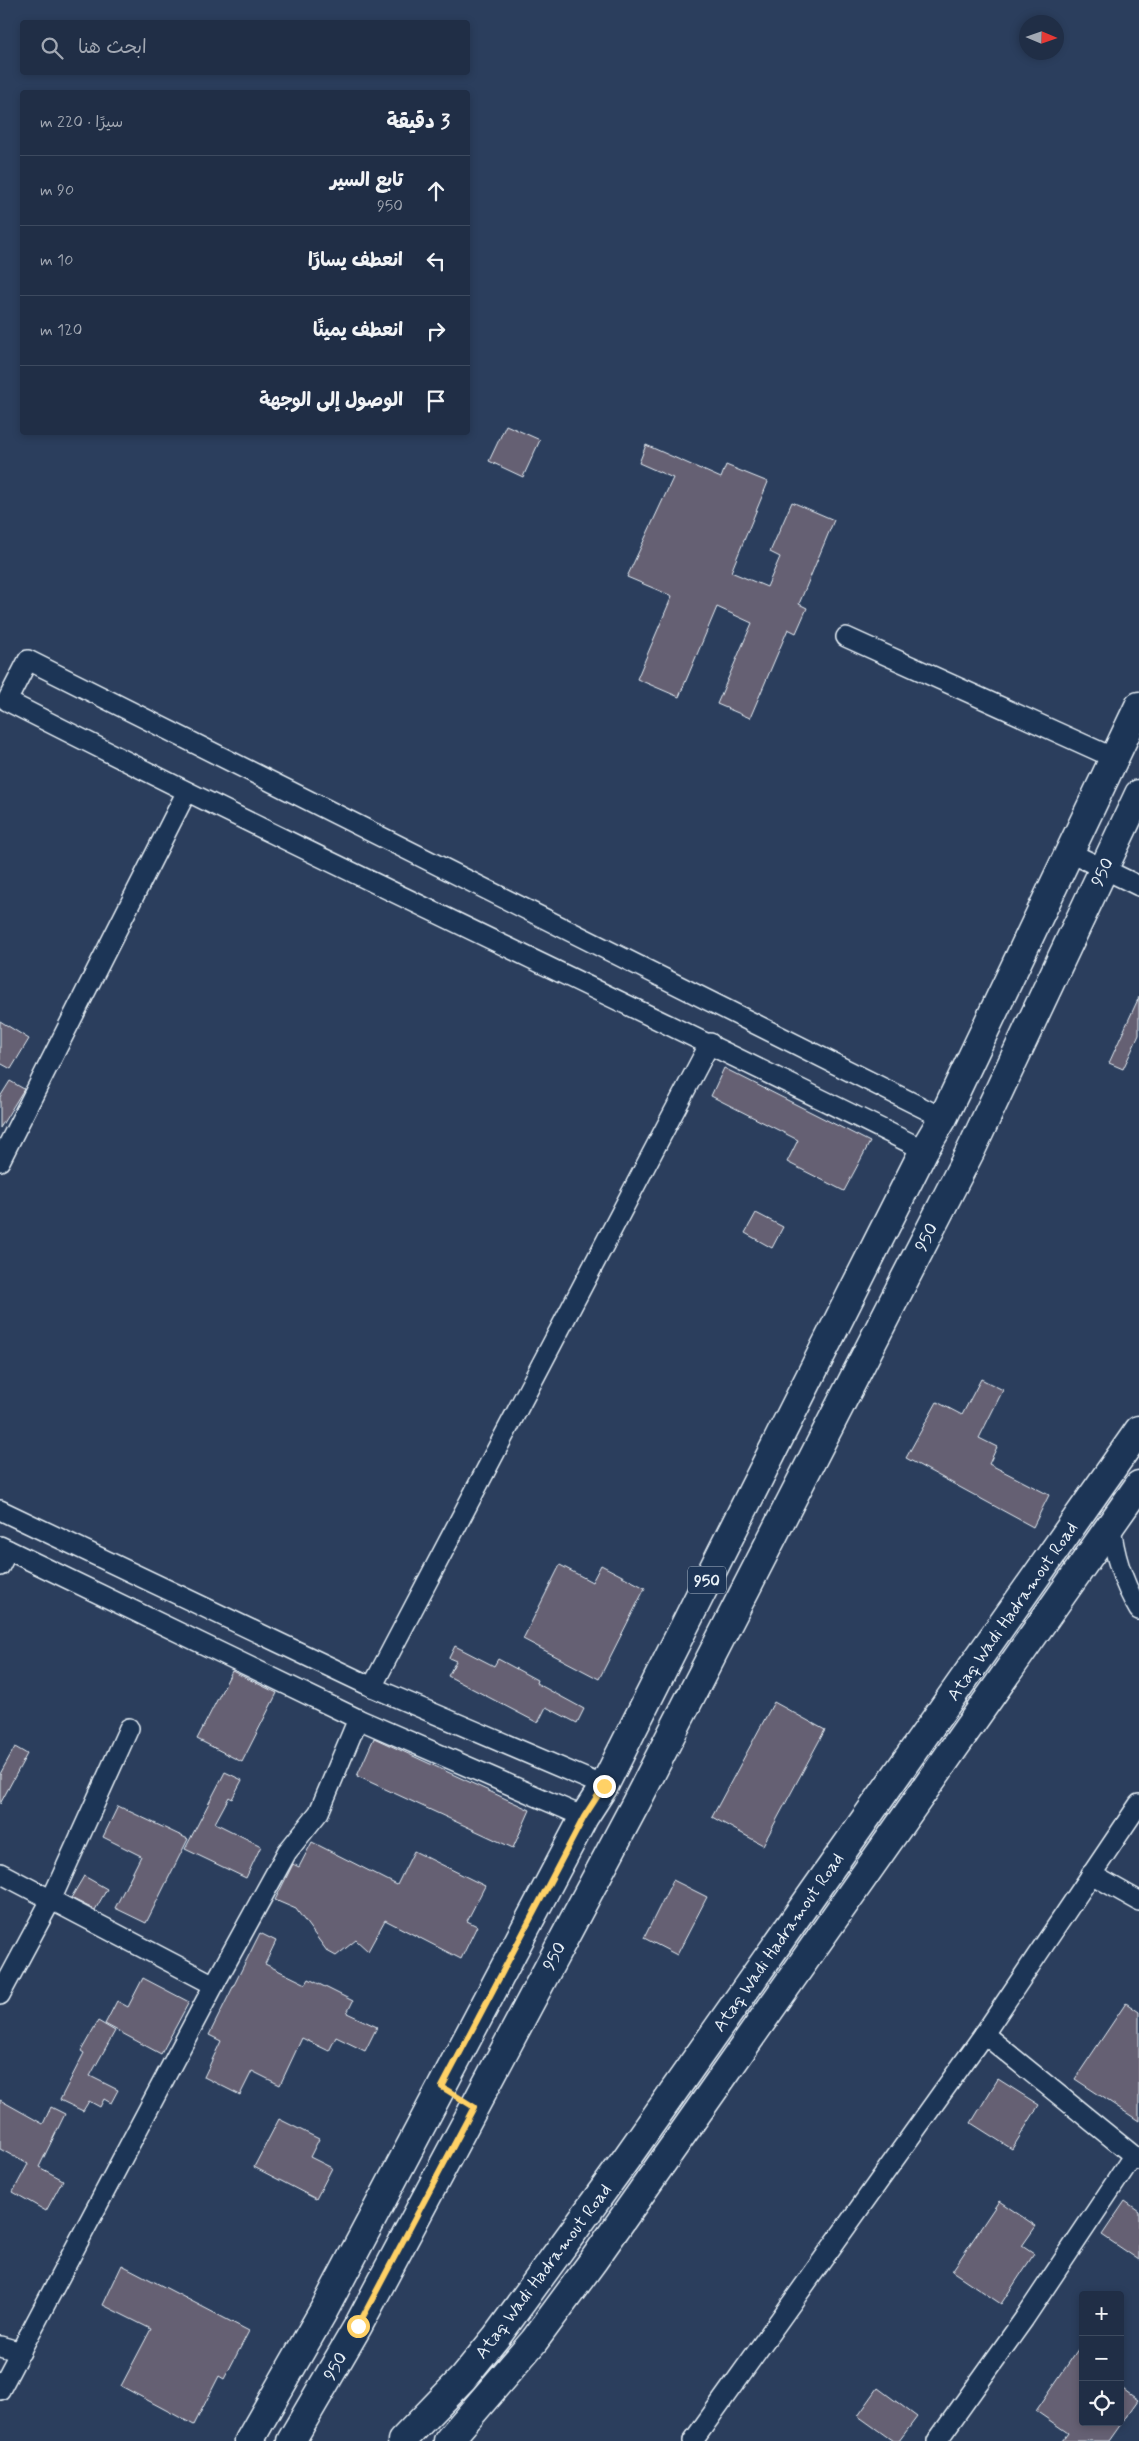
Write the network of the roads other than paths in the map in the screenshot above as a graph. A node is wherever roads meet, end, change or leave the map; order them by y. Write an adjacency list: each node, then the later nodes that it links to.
1 (846, 637): 4 (street)
2 (9, 681): 5 (street); 11 (street)
3 (1139, 706): 4 (main road, 950)
4 (1114, 758): 7 (main road, 950)
5 (186, 793): 10 (street); 13 (street)
6 (1139, 794): 8 (main road, 950 / 950)
7 (1069, 852): 8 (street); 11 (main road, 950)
8 (1103, 869): 9 (street); 34 (main road, 950 / 950)
9 (1139, 886)
10 (710, 1043): 12 (street); 20 (street)
11 (943, 1118): 12 (main road, 950)
12 (924, 1150): 23 (main road, 950)
13 (0, 1161)
14 (1139, 1430): 41 (main road, Ataq Wadi Hadramout Road)
15 (1139, 1485): 17 (main road, Ataq Wadi Hadramout Road)
16 (0, 1510): 20 (street)
17 (1110, 1525): 19 (street); 42 (main road, Ataq Wadi Hadramout Road)
18 (3, 1554): 21 (street)
19 (1139, 1610)
20 (372, 1687): 23 (street)
21 (358, 1719): 25 (street); 30 (street)
22 (129, 1728): 28 (street)
23 (604, 1786): 25 (main road, 950)
24 (1139, 1804): 27 (street)
25 (584, 1817): 33 (main road, 950)
26 (0, 1873): 28 (street)
27 (1091, 1874): 29 (street); 32 (street)
28 (51, 1900): 30 (street); 31 (street)
29 (1139, 1901)
30 (214, 1985): 37 (street)
31 (0, 1995)
32 (984, 2034): 35 (street); 43 (street)
33 (442, 2087): 34 (main road); 39 (main road, 950)
34 (474, 2107): 40 (main road, 950 / 950)
35 (1136, 2158): 44 (street)
36 (0, 2346): 37 (street)
37 (20, 2352): 38 (street)
38 (0, 2390)
39 (249, 2441)
40 (291, 2441)
41 (402, 2441)
42 (448, 2441)
43 (693, 2441)
44 (937, 2441)

